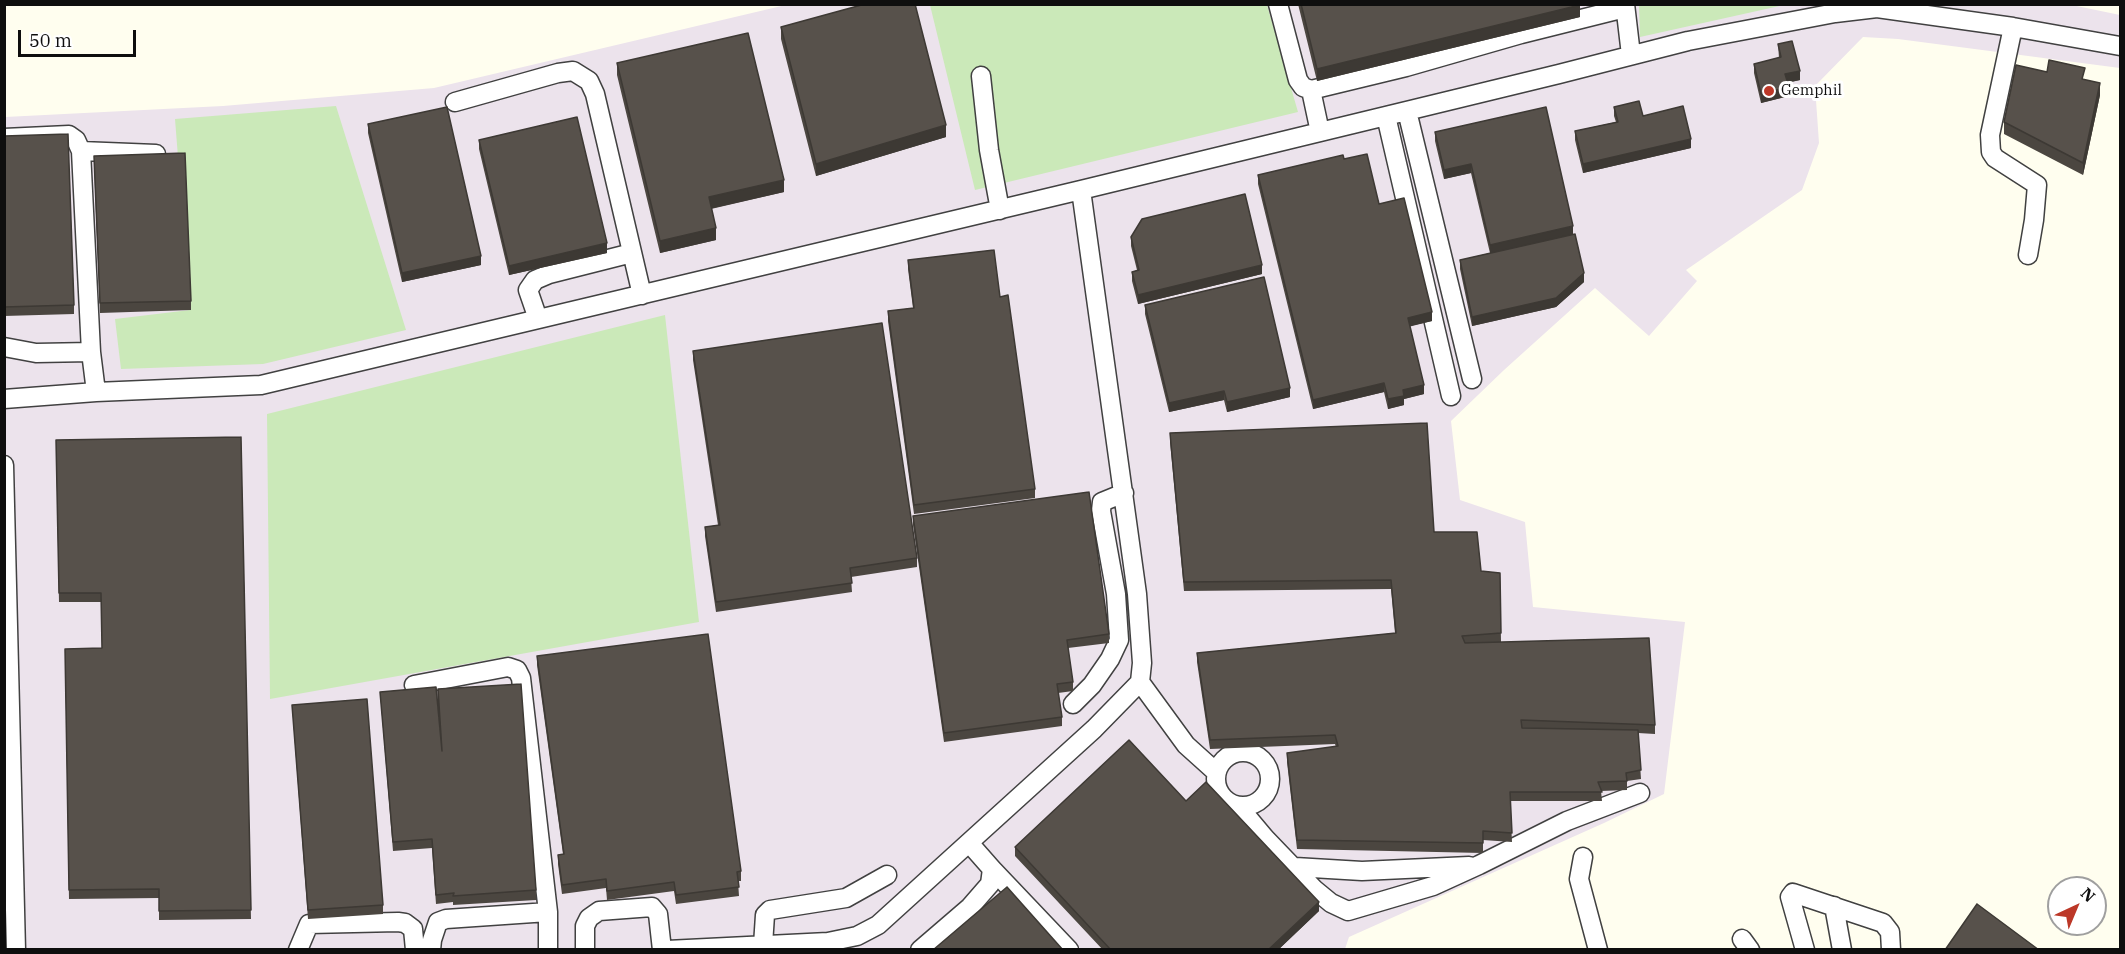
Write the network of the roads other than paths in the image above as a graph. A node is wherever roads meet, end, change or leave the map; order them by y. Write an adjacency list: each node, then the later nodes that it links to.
1 (1278, 4): 7 (street)
2 (1625, 6): 5 (street); 7 (street)
3 (2013, 27): 4 (street); 5 (street); 18 (street)
4 (2121, 46)
5 (1632, 55): 9 (street)
6 (981, 76): 16 (street)
7 (1311, 90): 11 (street)
8 (455, 102): 17 (street)
9 (1407, 111): 10 (street); 23 (street)
10 (1386, 116): 11 (street); 25 (street)
11 (1320, 132): 15 (street)
12 (4, 138): 13 (street)
13 (81, 151): 14 (street); 22 (street)
14 (156, 154)
15 (1081, 190): 16 (street); 28 (street)
16 (1000, 210): 19 (street)
17 (632, 254): 19 (street); 20 (street)
18 (2028, 255)
19 (642, 295): 20 (street)
20 (538, 319): 24 (street)
21 (4, 347): 22 (street)
22 (91, 352): 24 (street)
23 (1472, 379)
24 (96, 392): 26 (street)
25 (1451, 396)
26 (4, 399)
27 (4, 465): 41 (street)
28 (1124, 493): 29 (street); 31 (street)
29 (1140, 682): 32 (street); 35 (street)
30 (414, 685): 43 (street)
31 (1073, 704)
32 (1216, 772): 34 (street); 34 (street)
33 (1640, 793): 37 (street)
34 (1239, 807): 38 (street)
35 (970, 844): 39 (street); 45 (street)
36 (1583, 857): 56 (street)
37 (1479, 865): 38 (street); 38 (street)
38 (1295, 867)
39 (992, 869): 54 (street); 55 (street)
40 (887, 875): 44 (street)
41 (10, 887): 47 (street)
42 (1834, 906): 57 (street); 58 (street); 59 (street)
43 (548, 912): 50 (street); 51 (street)
44 (763, 945): 46 (street); 53 (street)
45 (842, 945): 46 (street)
46 (811, 947)
47 (16, 950)
48 (298, 950): 49 (street)
49 (415, 950)
50 (431, 950)
51 (548, 950)
52 (585, 950): 53 (street)
53 (664, 950)
54 (920, 950)
55 (1069, 950)
56 (1598, 950)
57 (1805, 950)
58 (1842, 950)
59 (1892, 950)

